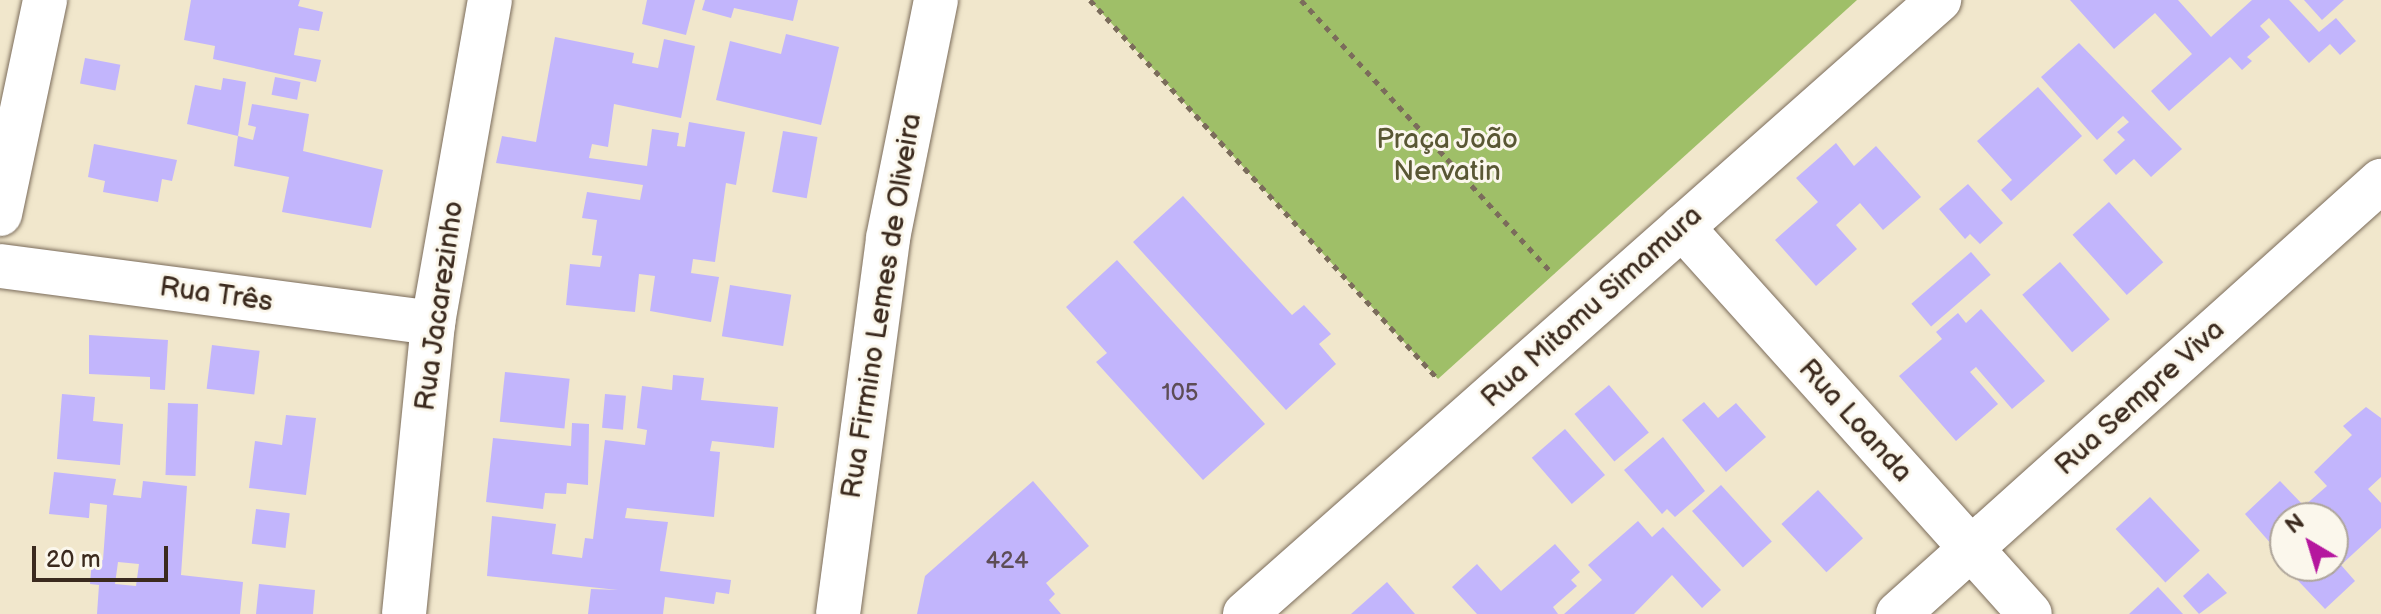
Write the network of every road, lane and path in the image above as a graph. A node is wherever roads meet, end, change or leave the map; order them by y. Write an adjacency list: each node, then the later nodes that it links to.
1 (45, 0): 8 (street)
2 (490, 0): 12 (street, Rua Jacarezinho)
3 (936, 0): 16 (street, Rua Firmino Lemes de Oliveira)
4 (1090, 0): 13 (path)
5 (1301, 0): 11 (path)
6 (1939, 0): 9 (street, Rua Mitomu Simamura)
7 (2381, 181): 14 (street, Rua Sempre Viva)
8 (0, 214)
9 (1682, 227): 14 (street, Rua Loanda); 17 (street, Rua Mitomu Simamura)
10 (0, 266): 12 (street, Rua Três)
11 (1553, 274)
12 (433, 323): 15 (street, Rua Jacarezinho)
13 (1438, 379)
14 (1971, 549): 18 (street, Rua Sempre Viva); 19 (street, Rua Loanda)
15 (404, 614)
16 (838, 614)
17 (1245, 614)
18 (1898, 614)
19 (2030, 614)

